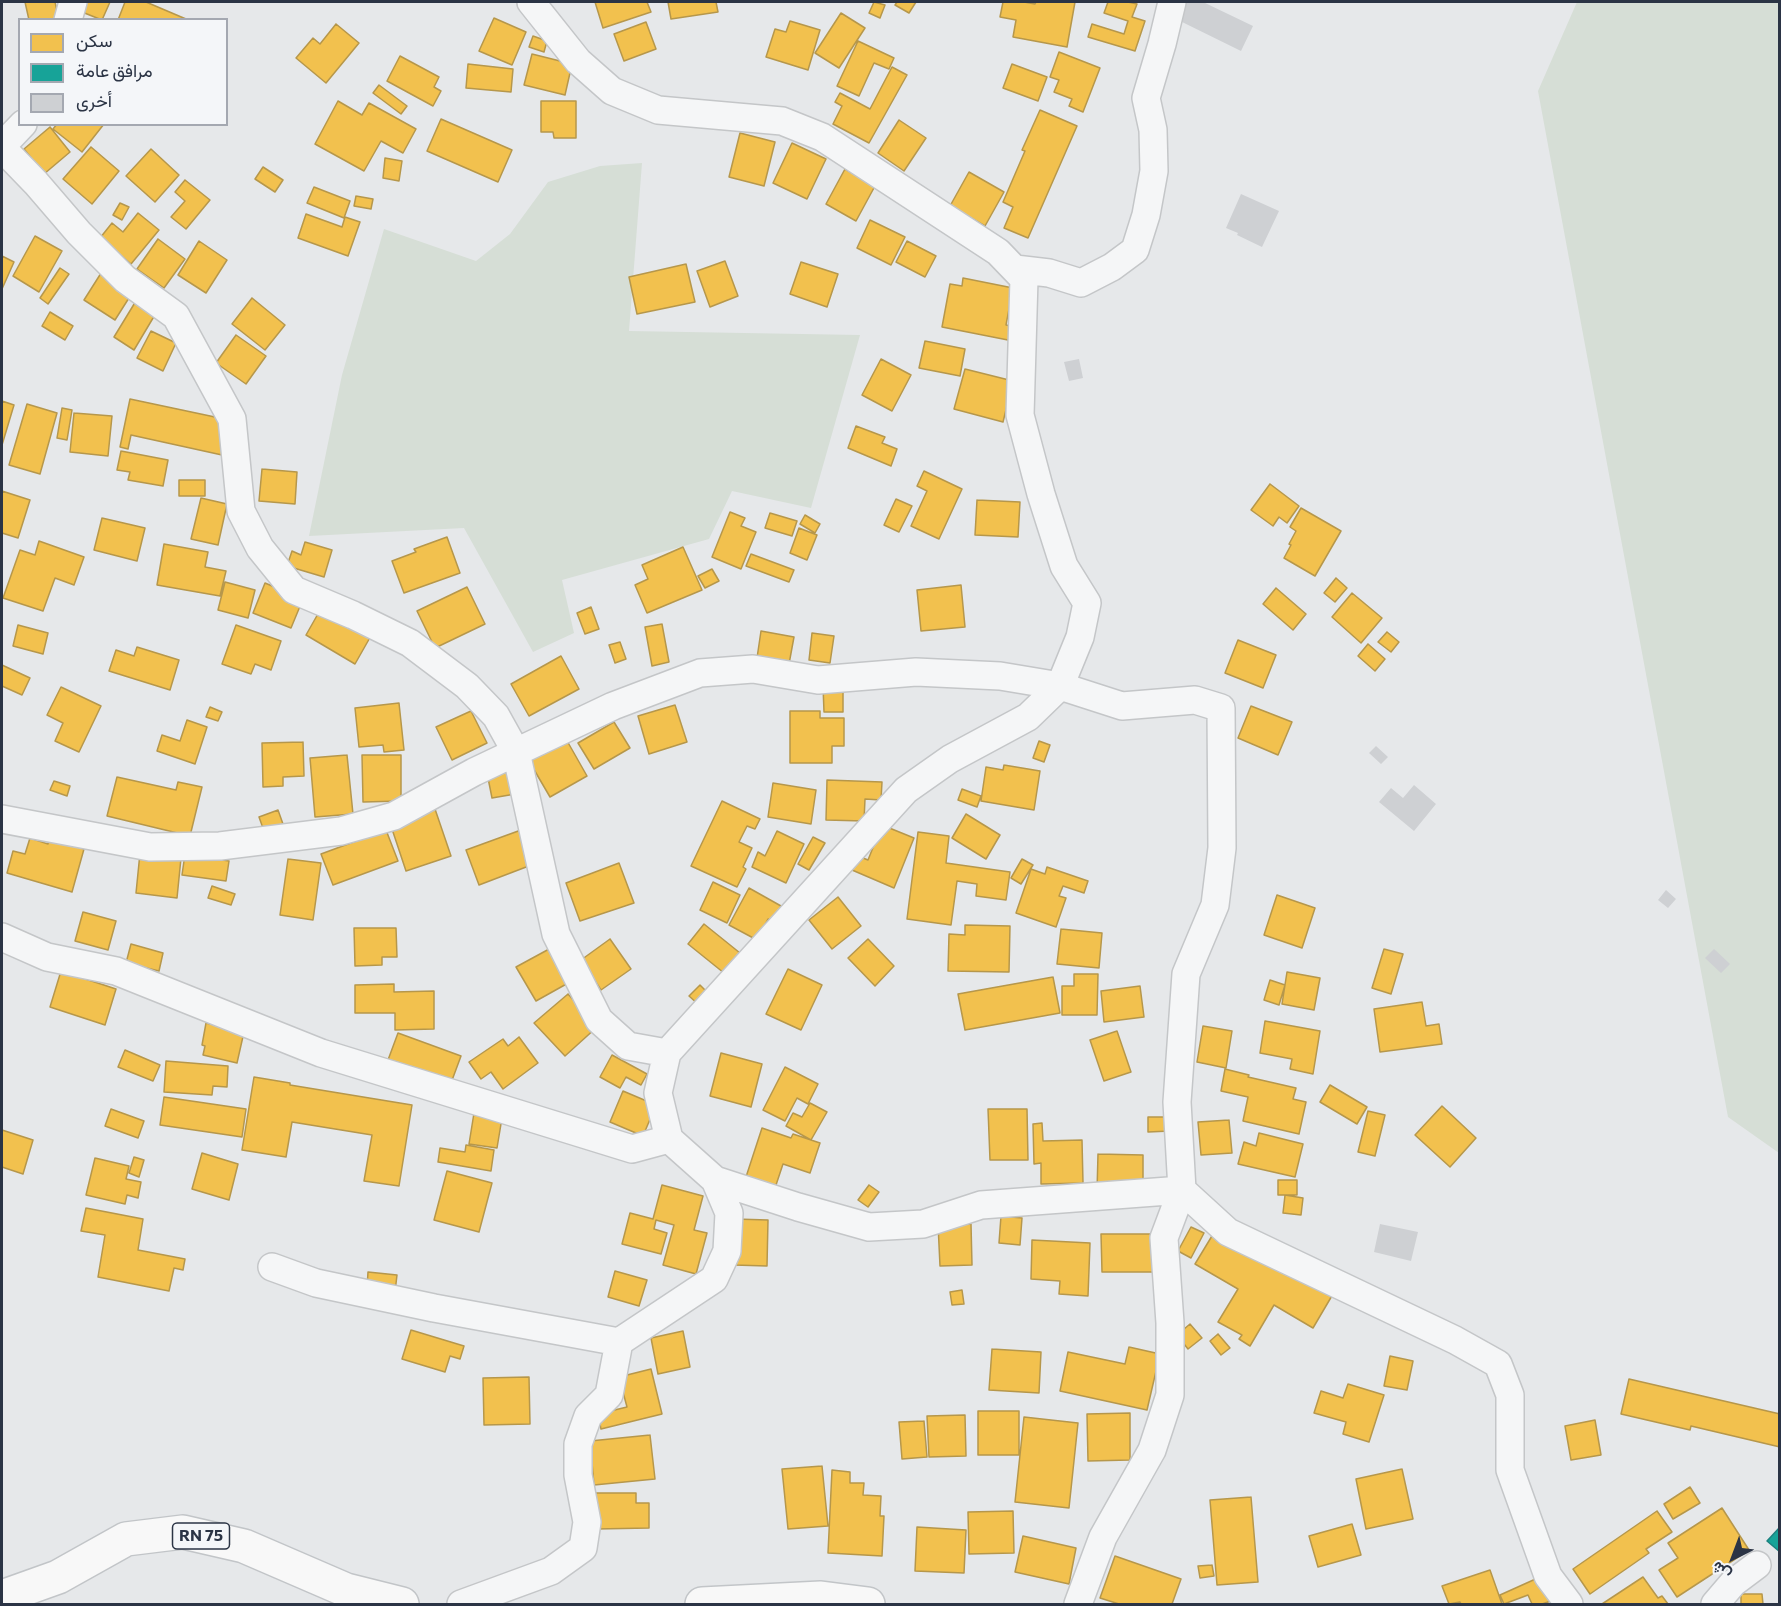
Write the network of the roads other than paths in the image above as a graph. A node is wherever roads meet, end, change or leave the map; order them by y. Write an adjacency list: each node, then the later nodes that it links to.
1 (74, 2): 4 (street)
2 (531, 2): 7 (street)
3 (1172, 2): 7 (street)
4 (69, 18)
5 (21, 126): 6 (street)
6 (2, 147): 9 (street)
7 (1015, 269): 8 (street)
8 (1060, 687): 9 (street); 12 (street); 15 (street)
9 (516, 752): 10 (street); 12 (street)
10 (2, 819)
11 (2, 937): 13 (street)
12 (667, 1053): 13 (street)
13 (669, 1139): 14 (street)
14 (715, 1180): 15 (street); 17 (street)
15 (1182, 1191): 24 (street); 25 (street)
16 (272, 1267): 17 (street)
17 (620, 1342): 21 (street)
18 (1757, 1565): 26 (street)
19 (2, 1597): 20 (main road, RN 75)
20 (402, 1605)
21 (461, 1605)
22 (702, 1605): 23 (main road)
23 (868, 1605)
24 (1078, 1605)
25 (1569, 1605)
26 (1715, 1605)

